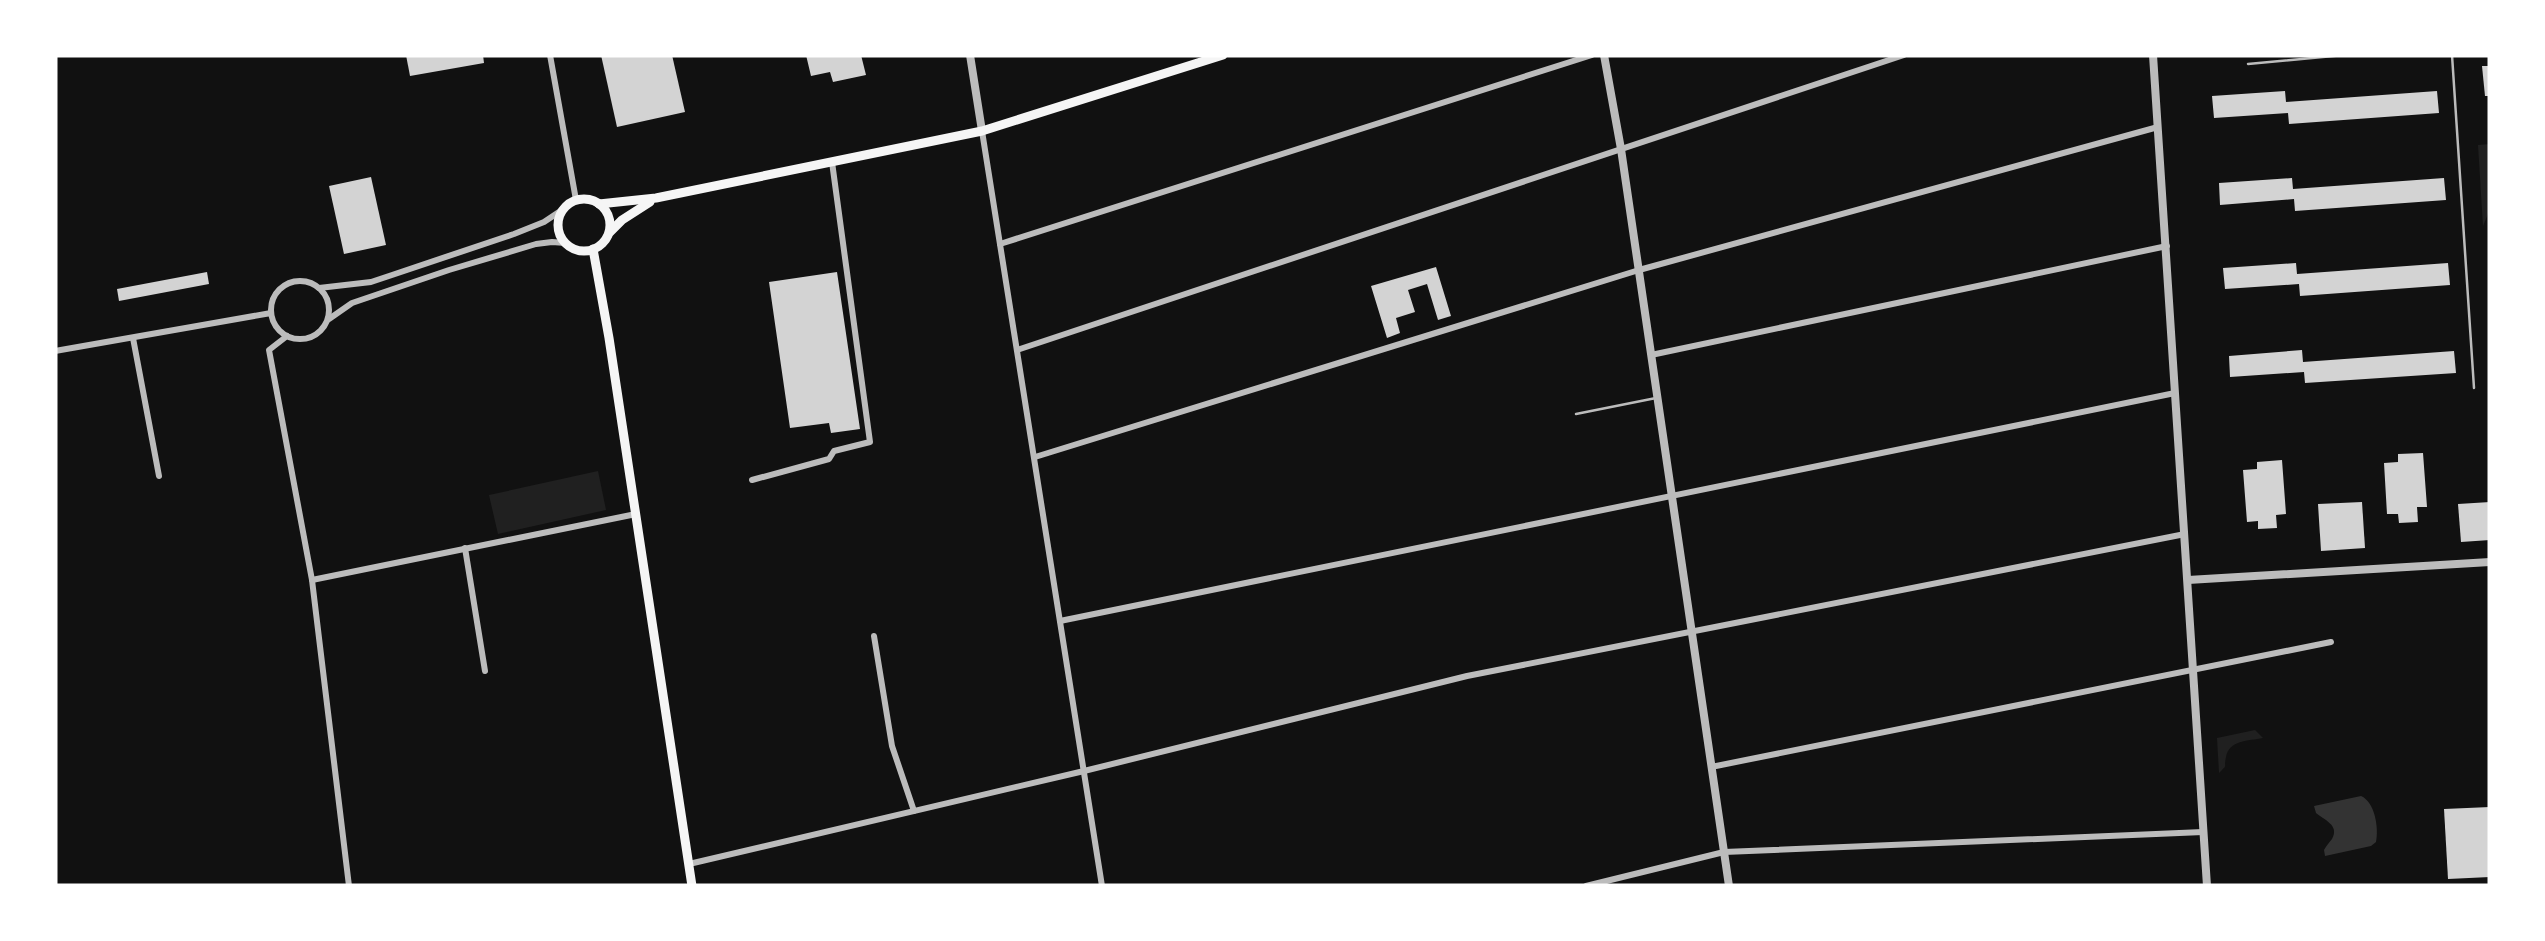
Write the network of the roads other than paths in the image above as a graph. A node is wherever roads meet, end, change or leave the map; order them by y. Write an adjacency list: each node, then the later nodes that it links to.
1 (550, 55): 16 (street)
2 (970, 55): 12 (street)
3 (1224, 55): 12 (main road)
4 (1592, 55): 21 (street)
5 (1604, 55): 13 (street)
6 (1904, 55): 13 (street)
7 (2344, 55): 10 (lane)
8 (2452, 55): 33 (lane)
9 (2156, 56): 11 (street)
10 (2248, 64)
11 (2158, 128): 22 (street); 24 (street)
12 (982, 132): 14 (main road); 21 (street)
13 (1621, 149): 24 (street); 30 (street)
14 (832, 162): 15 (main road); 39 (street)
15 (656, 198): 17 (main road); 19 (main road)
16 (576, 200): 17 (main road); 18 (main road)
17 (599, 204): 19 (main road)
18 (562, 210): 20 (main road); 25 (street)
19 (608, 233): 23 (main road)
20 (566, 244): 23 (main road); 27 (street)
21 (1000, 244): 30 (street)
22 (2166, 246): 32 (street); 34 (street)
23 (593, 249): 41 (main road)
24 (1639, 270): 32 (street); 37 (street)
25 (320, 288): 26 (street); 27 (street)
26 (271, 314): 28 (street); 29 (street)
27 (328, 319): 28 (street)
28 (287, 336): 45 (street)
29 (134, 338): 31 (street); 38 (street)
30 (1017, 350): 37 (street)
31 (55, 351)
32 (1652, 355): 35 (street)
33 (2474, 388)
34 (2176, 392): 40 (street); 42 (street)
35 (1658, 398): 36 (lane); 40 (street)
36 (1576, 414)
37 (1035, 457): 47 (street)
38 (159, 476)
39 (752, 480)
40 (1672, 495): 47 (street); 48 (street)
41 (636, 514): 43 (street); 58 (main road)
42 (2185, 534): 46 (street); 48 (street)
43 (465, 548): 45 (street); 52 (street)
44 (2490, 562): 46 (street)
45 (312, 580): 59 (street)
46 (2188, 580): 51 (street)
47 (1060, 621): 54 (street)
48 (1692, 632): 53 (street); 54 (street)
49 (874, 636): 55 (street)
50 (2331, 642): 51 (street)
51 (2193, 669): 53 (street); 56 (street)
52 (485, 671)
53 (1712, 767): 57 (street)
54 (1084, 772): 55 (street); 61 (street)
55 (914, 811): 58 (street)
56 (2203, 832): 57 (street); 64 (street)
57 (1724, 852): 62 (street); 63 (street)
58 (689, 864): 60 (main road)
59 (350, 886)
60 (692, 886)
61 (1102, 886)
62 (1586, 886)
63 (1729, 886)
64 (2207, 886)

